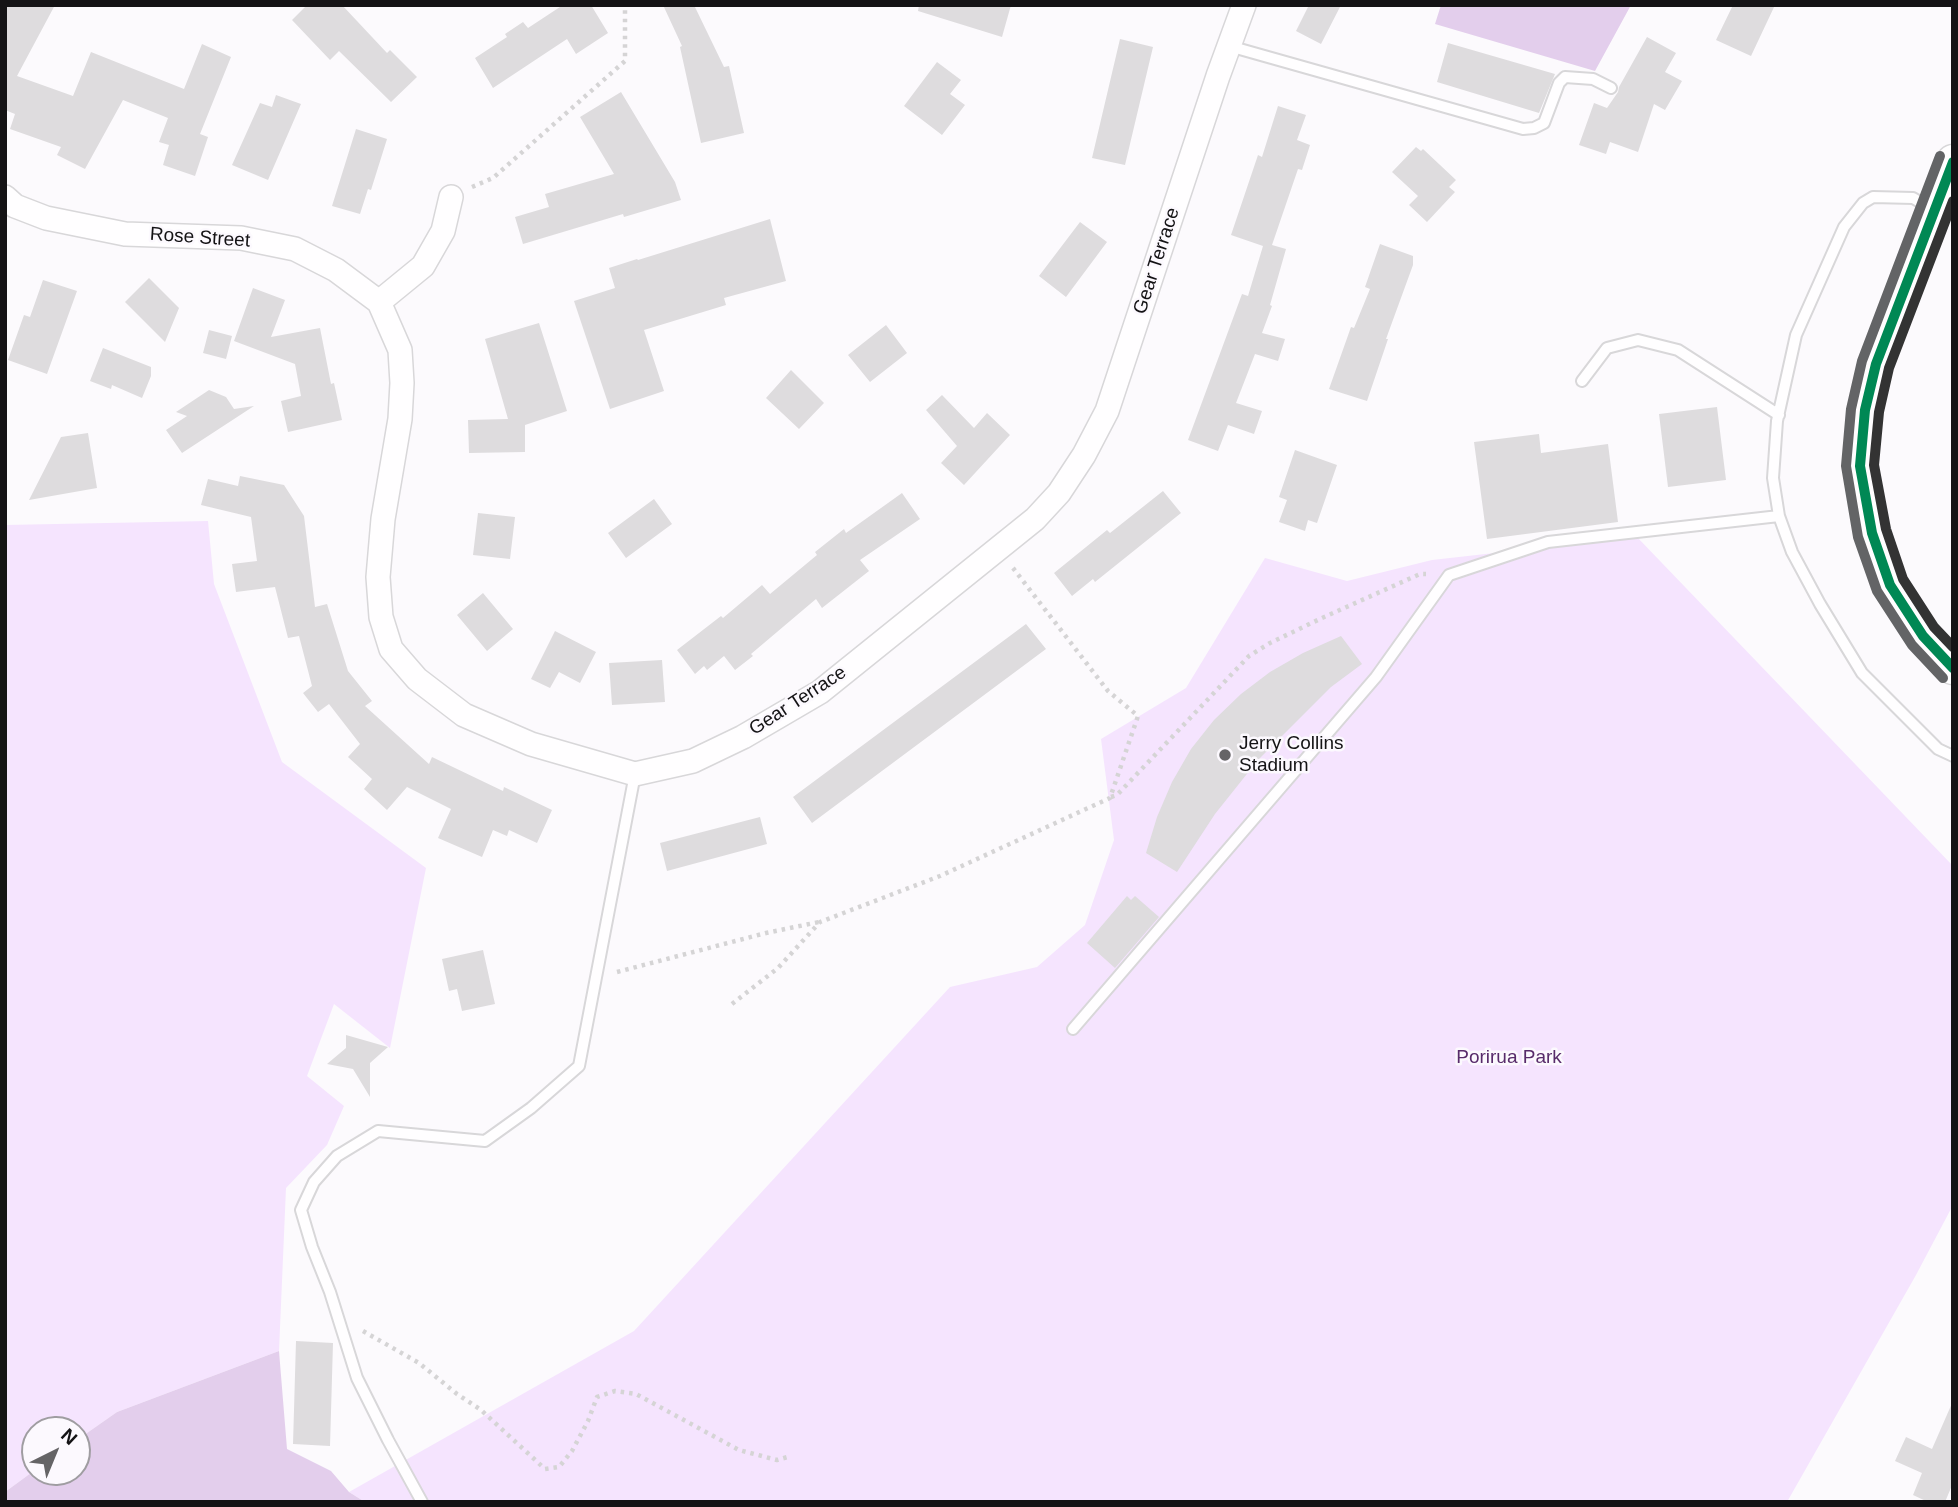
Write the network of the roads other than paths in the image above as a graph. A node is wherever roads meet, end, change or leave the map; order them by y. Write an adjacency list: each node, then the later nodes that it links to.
1 (1244, 5): 2 (street, Gear Terrace)
2 (1229, 46): 3 (lane); 14 (street, Gear Terrace)
3 (1611, 88)
4 (1953, 161): 7 (main road)
5 (5, 197): 8 (street, Rose Street)
6 (451, 197): 8 (street)
7 (1934, 210): 10 (lane); 12 (main road)
8 (379, 302): 14 (street, Gear Terrace)
9 (1582, 381): 10 (lane)
10 (1779, 415): 11 (lane)
11 (1780, 516): 13 (lane); 15 (lane)
12 (1953, 668)
13 (1953, 756)
14 (635, 774): 16 (lane)
15 (1073, 1029)
16 (422, 1502)

